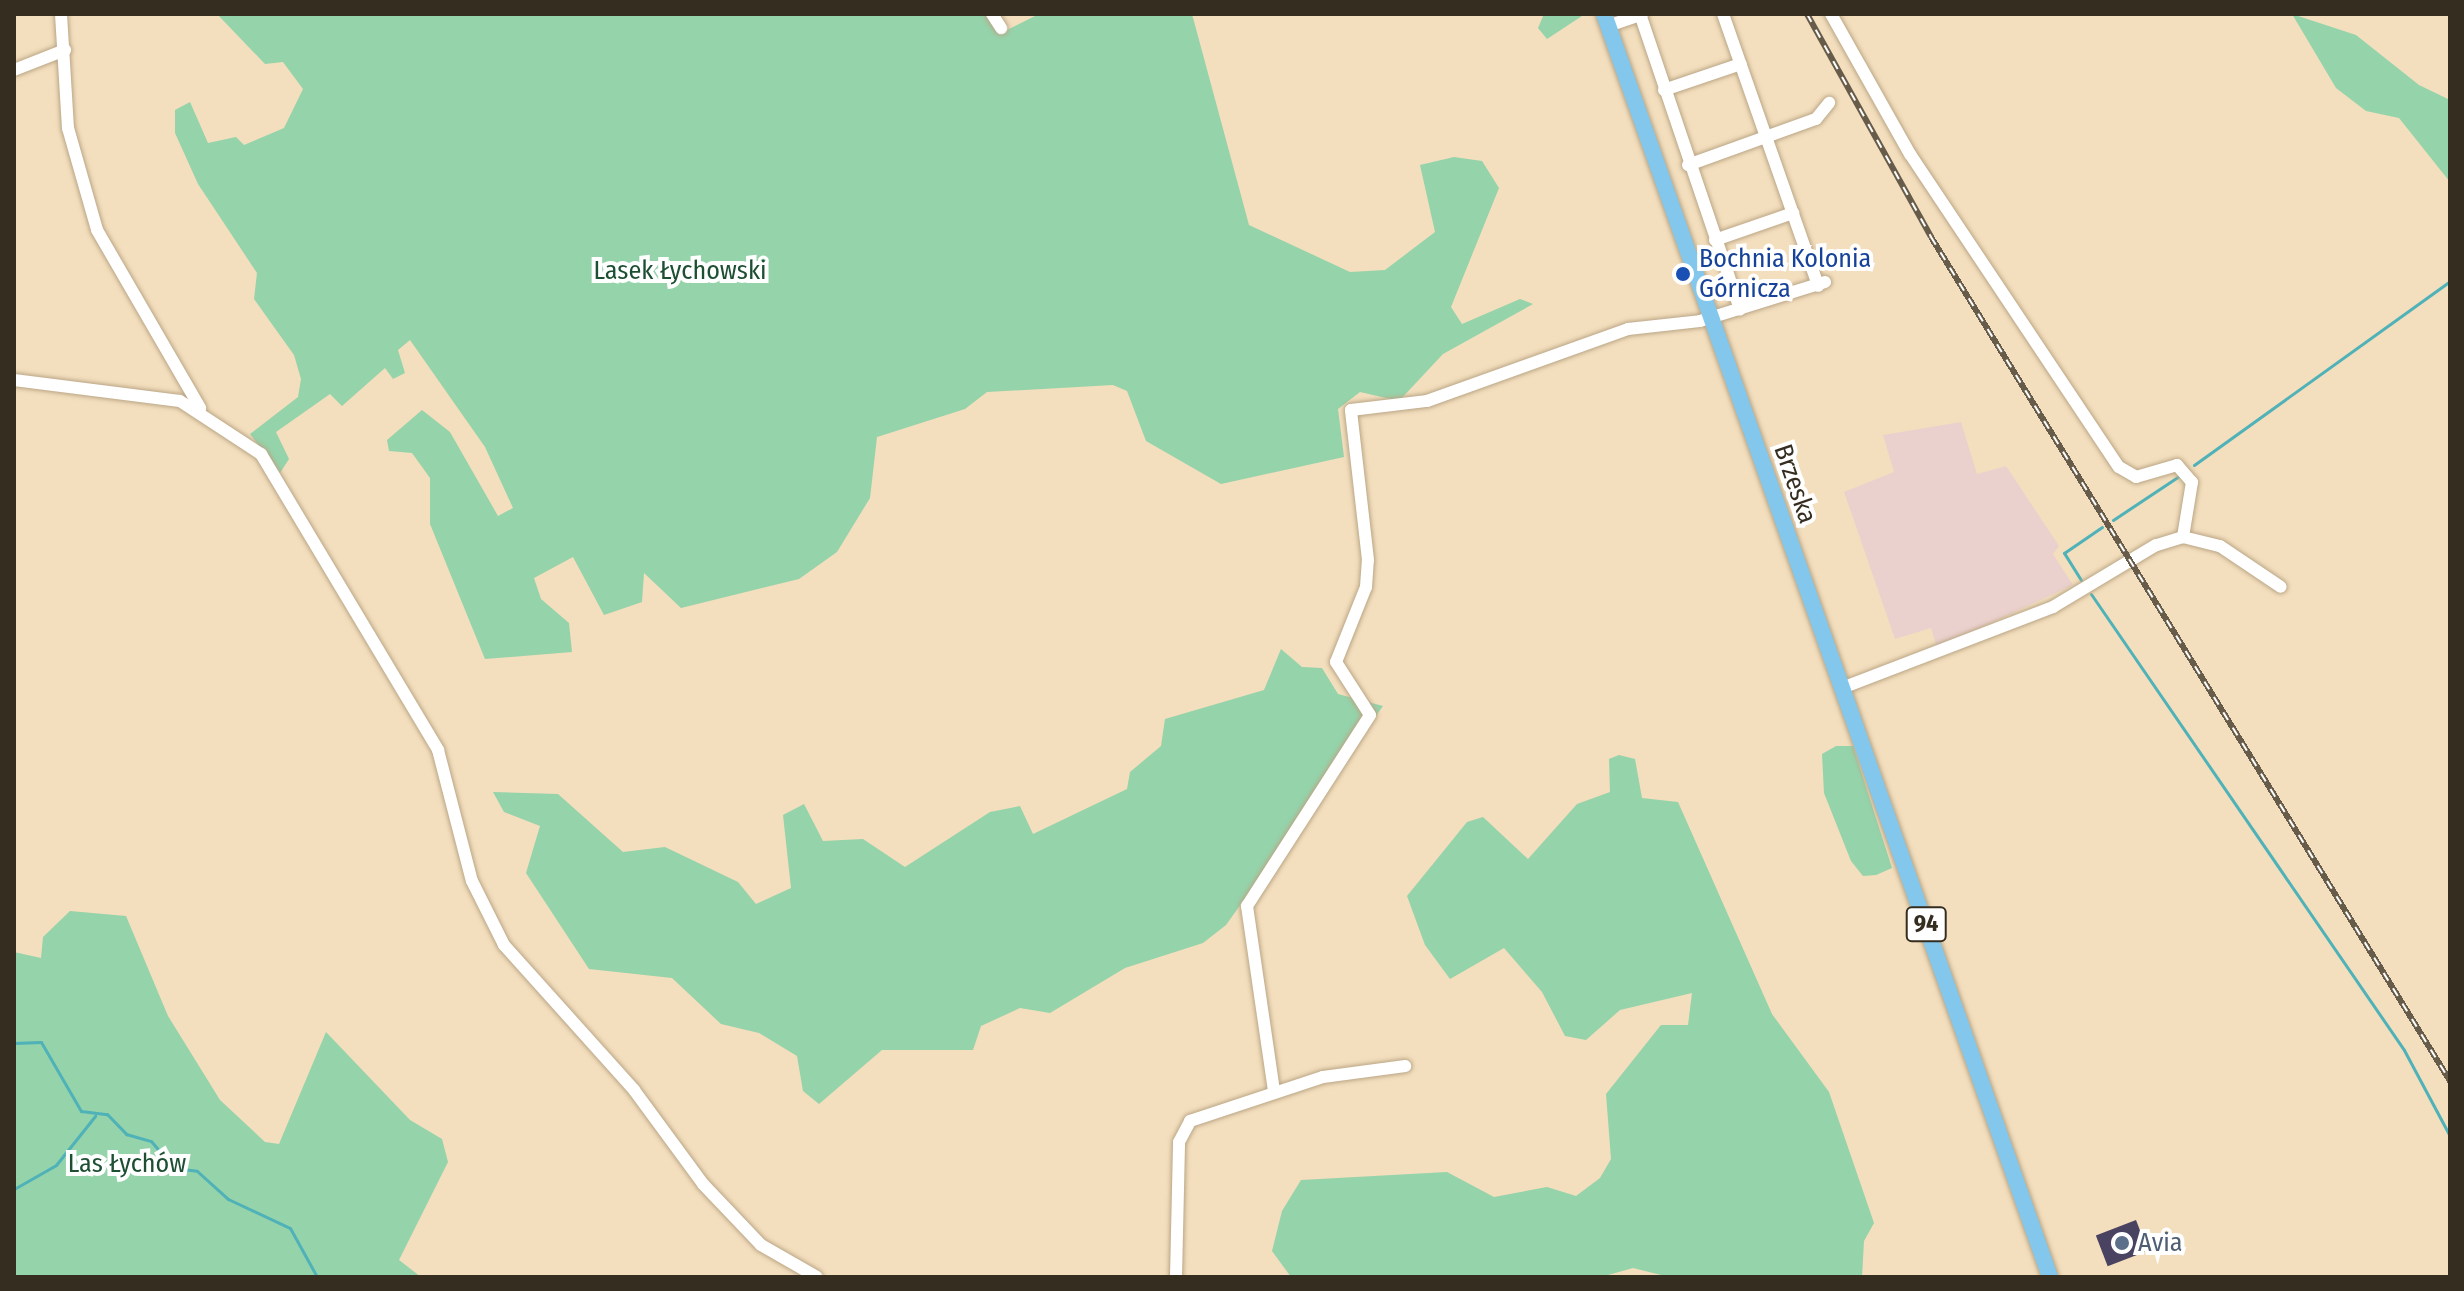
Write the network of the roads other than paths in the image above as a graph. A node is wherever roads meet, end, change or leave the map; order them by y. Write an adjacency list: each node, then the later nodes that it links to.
1 (61, 14): 8 (street)
2 (992, 14): 7 (street)
3 (1640, 14): 6 (street); 11 (street)
4 (1723, 14): 9 (street)
5 (1831, 14): 21 (street)
6 (1606, 20): 18 (main road, Brzeska / 94)
7 (1001, 28)
8 (65, 50): 10 (street); 20 (street)
9 (1741, 64): 11 (street); 13 (street)
10 (14, 70)
11 (1664, 90): 14 (street)
12 (1829, 103): 13 (street)
13 (1766, 136): 14 (street); 15 (street)
14 (1688, 165): 16 (street)
15 (1793, 213): 16 (street); 17 (street)
16 (1715, 240): 17 (street)
17 (1740, 310): 18 (street)
18 (1711, 318): 23 (main road, Brzeska / 94); 25 (street)
19 (14, 380): 20 (street)
20 (200, 408): 26 (street)
21 (2183, 537): 22 (street); 23 (street)
22 (2281, 587)
23 (1842, 688): 28 (main road, 94)
24 (1405, 1066): 25 (street)
25 (1274, 1091): 27 (street)
26 (817, 1277)
27 (1176, 1277)
28 (2050, 1277)

